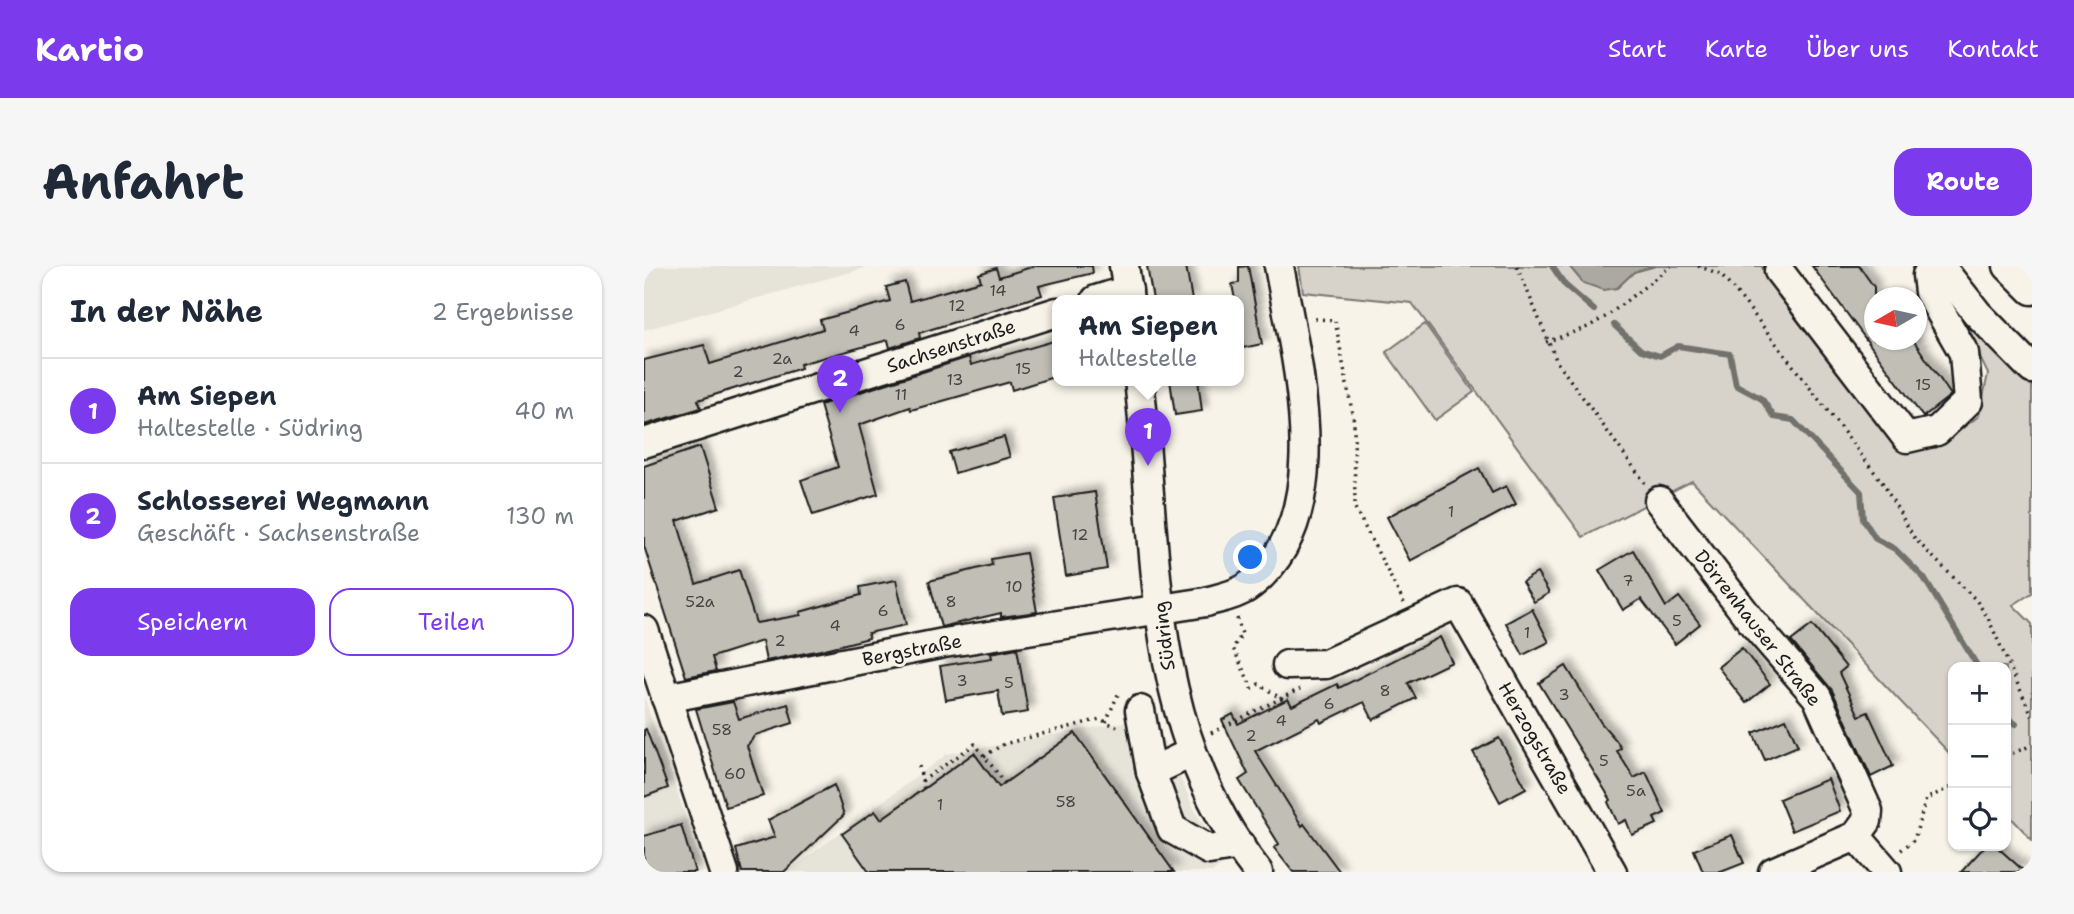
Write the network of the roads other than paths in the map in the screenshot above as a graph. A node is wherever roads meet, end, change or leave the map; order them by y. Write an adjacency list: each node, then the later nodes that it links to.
1 (1279, 266): 14 (street, Bergstraße)
2 (1933, 266): 5 (street)
3 (1940, 266): 10 (street)
4 (2008, 266): 7 (street)
5 (1779, 271)
6 (1127, 285): 8 (street)
7 (2032, 290)
8 (1106, 295)
9 (1052, 314): 12 (street, Sachsenstraße)
10 (2032, 369)
11 (1140, 386): 14 (street, Südring)
12 (644, 443)
13 (1659, 501): 21 (street, Dörrenhauser Straße)
14 (1160, 610): 17 (street, Bergstraße); 19 (street, Südring)
15 (644, 630): 17 (street)
16 (1287, 665): 26 (street, Herzogstraße)
17 (666, 698): 24 (street)
18 (1129, 701): 20 (street)
19 (1189, 748): 20 (street); 22 (street, Südring)
20 (1151, 772): 22 (street)
21 (1856, 836): 23 (street); 27 (street)
22 (1240, 845): 25 (street, Südring)
23 (1893, 861)
24 (724, 872)
25 (1258, 872)
26 (1612, 872)
27 (1773, 872)

